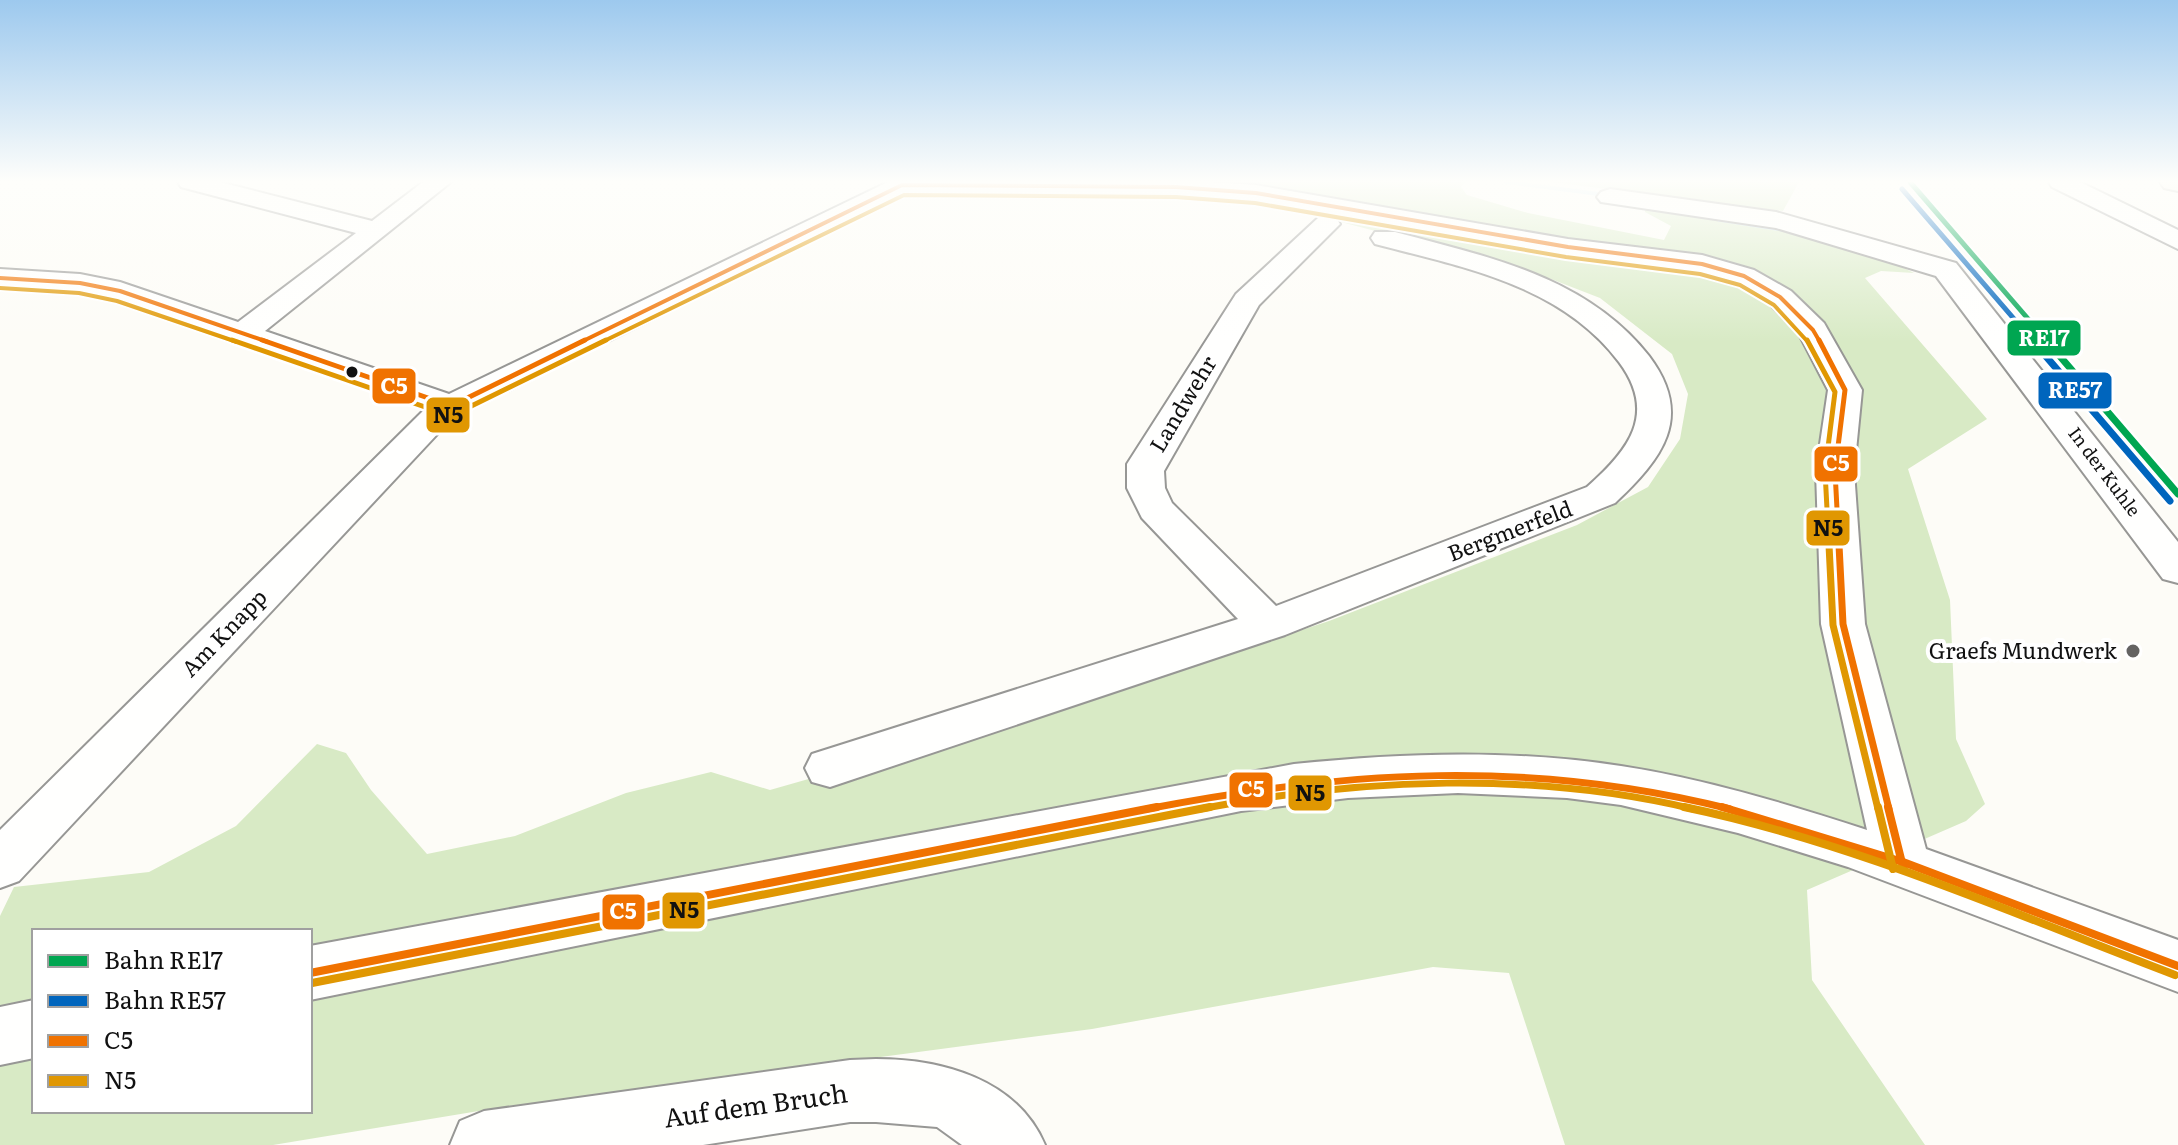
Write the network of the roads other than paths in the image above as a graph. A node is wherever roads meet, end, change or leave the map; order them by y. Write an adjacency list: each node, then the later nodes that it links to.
1 (369, 235): 8 (street)
2 (798, 235): 9 (street, Am Knapp)
3 (1315, 235): 11 (street, Landwehr)
4 (1368, 235): 11 (street, Bergmerfeld)
5 (1506, 235): 14 (street)
6 (1835, 235): 10 (street, In der Kuhle)
7 (0, 278): 8 (street)
8 (244, 332): 9 (street)
9 (451, 406): 13 (street, Am Knapp)
10 (2178, 570)
11 (1269, 625): 12 (street, Bergmerfeld)
12 (830, 768)
13 (0, 865)
14 (1903, 867): 15 (street); 16 (street)
15 (2178, 966)
16 (312, 973)
17 (32, 1029): 18 (street)
18 (0, 1036)
19 (516, 1143): 20 (street, Auf dem Bruch)
20 (1011, 1145)

